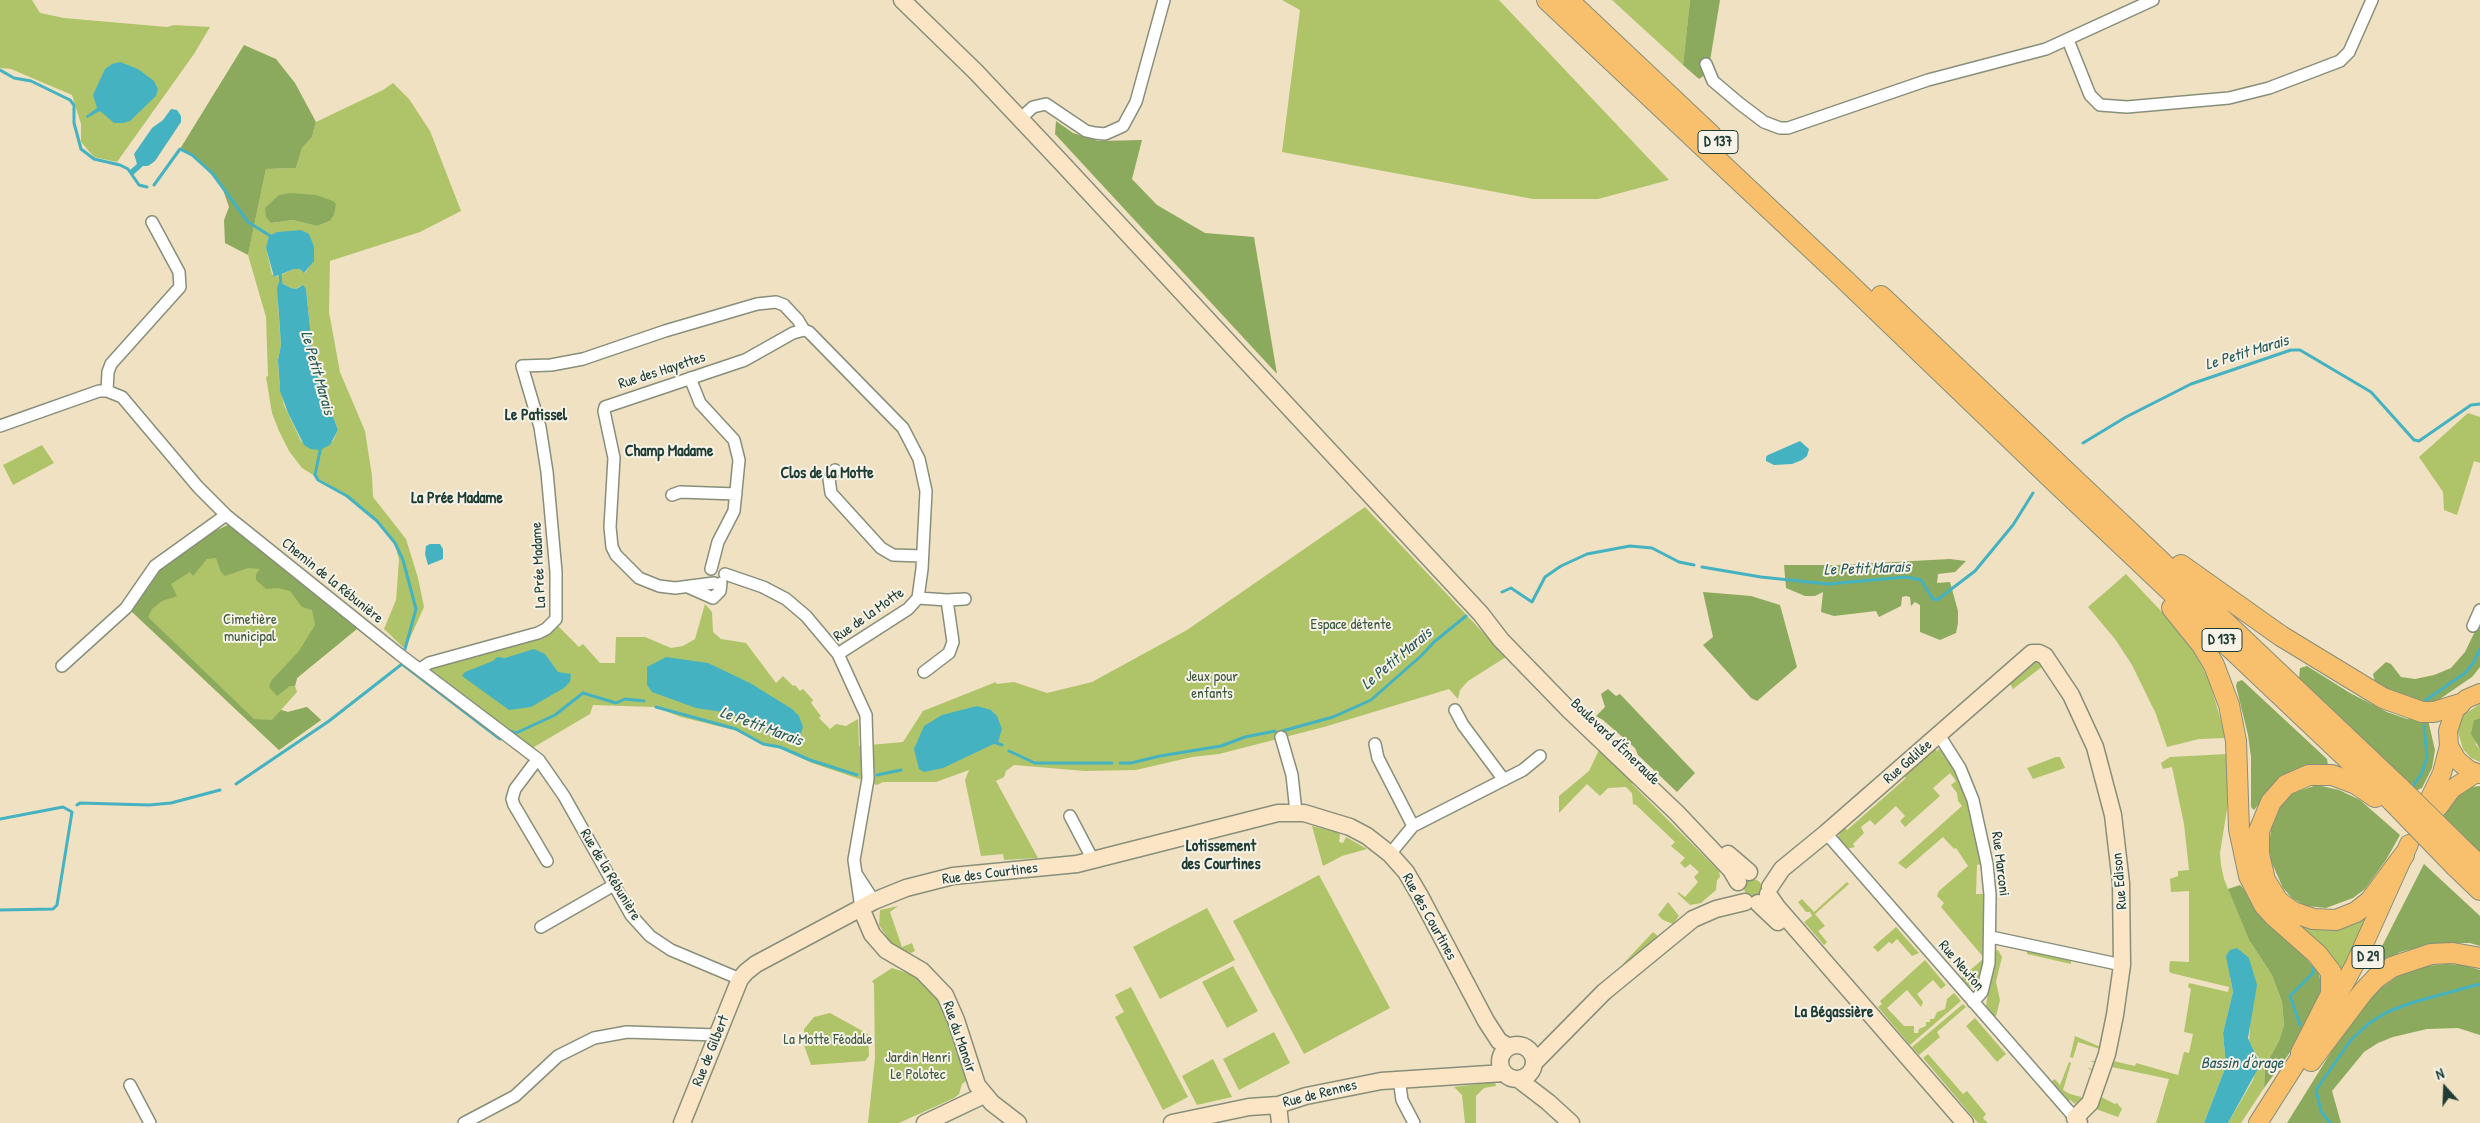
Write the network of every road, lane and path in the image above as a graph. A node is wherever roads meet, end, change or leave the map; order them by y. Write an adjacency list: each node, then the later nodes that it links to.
1 (902, 0): 9 (street, Boulevard d'Émeraude)
2 (1164, 0): 9 (street)
3 (1547, 0): 17 (highway, D 137)
4 (1568, 0): 17 (highway, D 137)
5 (2153, 0): 7 (street)
6 (2372, 0): 7 (street)
7 (2068, 40): 8 (street)
8 (1706, 64)
9 (1020, 118): 58 (street, Boulevard d'Émeraude)
10 (152, 222): 14 (street)
11 (804, 330): 12 (street, Rue de la Motte); 13 (street, Rue des Hayettes); 22 (street, Rue de la Motte)
12 (522, 366): 34 (street, La Prée Madame)
13 (690, 378): 18 (street); 25 (street, Rue des Hayettes)
14 (107, 391): 15 (street); 20 (street, Chemin de la Rébunière)
15 (0, 426)
16 (836, 470): 22 (street)
17 (2058, 474): 36 (highway); 46 (highway, D 137); 68 (highway)
18 (736, 494): 19 (street); 21 (street)
19 (672, 495)
20 (226, 515): 33 (street); 34 (street, Chemin de la Rébunière)
21 (718, 542): 23 (street); 24 (street)
22 (922, 556): 26 (street, Rue de la Motte)
23 (710, 570): 24 (street); 25 (street)
24 (721, 578): 25 (street, Rue des Hayettes); 32 (street)
25 (688, 586)
26 (918, 598): 28 (street); 32 (street, Rue de la Motte)
27 (965, 599): 28 (street)
28 (947, 600): 35 (street)
29 (2480, 610): 30 (street)
30 (2473, 626)
31 (2032, 653): 38 (street, Rue Galilée); 64 (street, Rue Edison)
32 (838, 654): 60 (street, Rue de la Motte)
33 (62, 666)
34 (420, 669): 57 (street, Rue de la Rébunière)
35 (924, 672)
36 (2473, 695): 41 (main road)
37 (1455, 710): 45 (street)
38 (1939, 735): 50 (street, Rue Galilée); 62 (street, Rue Marconi)
39 (1281, 737): 47 (street)
40 (1375, 744): 49 (street)
41 (2449, 746): 44 (main road); 44 (main road)
42 (1540, 756): 45 (street)
43 (532, 764): 55 (street)
44 (2478, 774)
45 (1504, 780): 49 (street)
46 (2393, 799): 51 (highway); 53 (highway, D 137, bridge)
47 (1296, 812): 52 (street, Rue des Courtines); 54 (street, Rue des Courtines)
48 (1070, 816): 54 (street)
49 (1413, 826): 52 (street)
50 (1826, 833): 58 (street, Rue Galilée); 66 (street, Rue Newton)
51 (2411, 849): 68 (main road, D 29)
52 (1390, 854): 69 (street, Rue des Courtines)
53 (2459, 858): 56 (highway, D 137); 59 (highway, D 137)
54 (1093, 860): 60 (street, Rue des Courtines)
55 (547, 861)
56 (2480, 866)
57 (614, 886): 61 (street); 65 (street, Rue de la Rébunière)
58 (1754, 888): 69 (street, Rue de Rennes); 84 (street, Boulevard d'Émeraude); 85 (street, Boulevard d'Émeraude)
59 (2480, 890)
60 (867, 905): 65 (street); 72 (street, Rue du Manoir)
61 (541, 927)
62 (1991, 937): 64 (street); 66 (street, Rue Marconi)
63 (2480, 958): 68 (highway)
64 (2122, 965): 74 (street, Rue Edison)
65 (740, 979): 67 (street, Rue de Gilbert)
66 (1972, 1002): 74 (street, Rue Newton)
67 (717, 1036): 76 (street); 77 (street, Rue de Gilbert)
68 (2306, 1057): 86 (main road, D 29); 87 (main road, D 29)
69 (1516, 1063): 70 (street, Rue de Rennes); 83 (street)
70 (1399, 1078): 73 (street, Rue de Rennes); 82 (street)
71 (130, 1085): 75 (street)
72 (984, 1095): 78 (street); 79 (street, Rue du Manoir)
73 (1278, 1105): 80 (street, Rue de Rennes); 81 (street)
74 (2077, 1121)
75 (150, 1123)
76 (464, 1123)
77 (682, 1123)
78 (925, 1123)
79 (1018, 1123)
80 (1172, 1123)
81 (1280, 1123)
82 (1414, 1123)
83 (1571, 1123)
84 (1954, 1123)
85 (1964, 1123)
86 (2258, 1123)
87 (2272, 1123)

